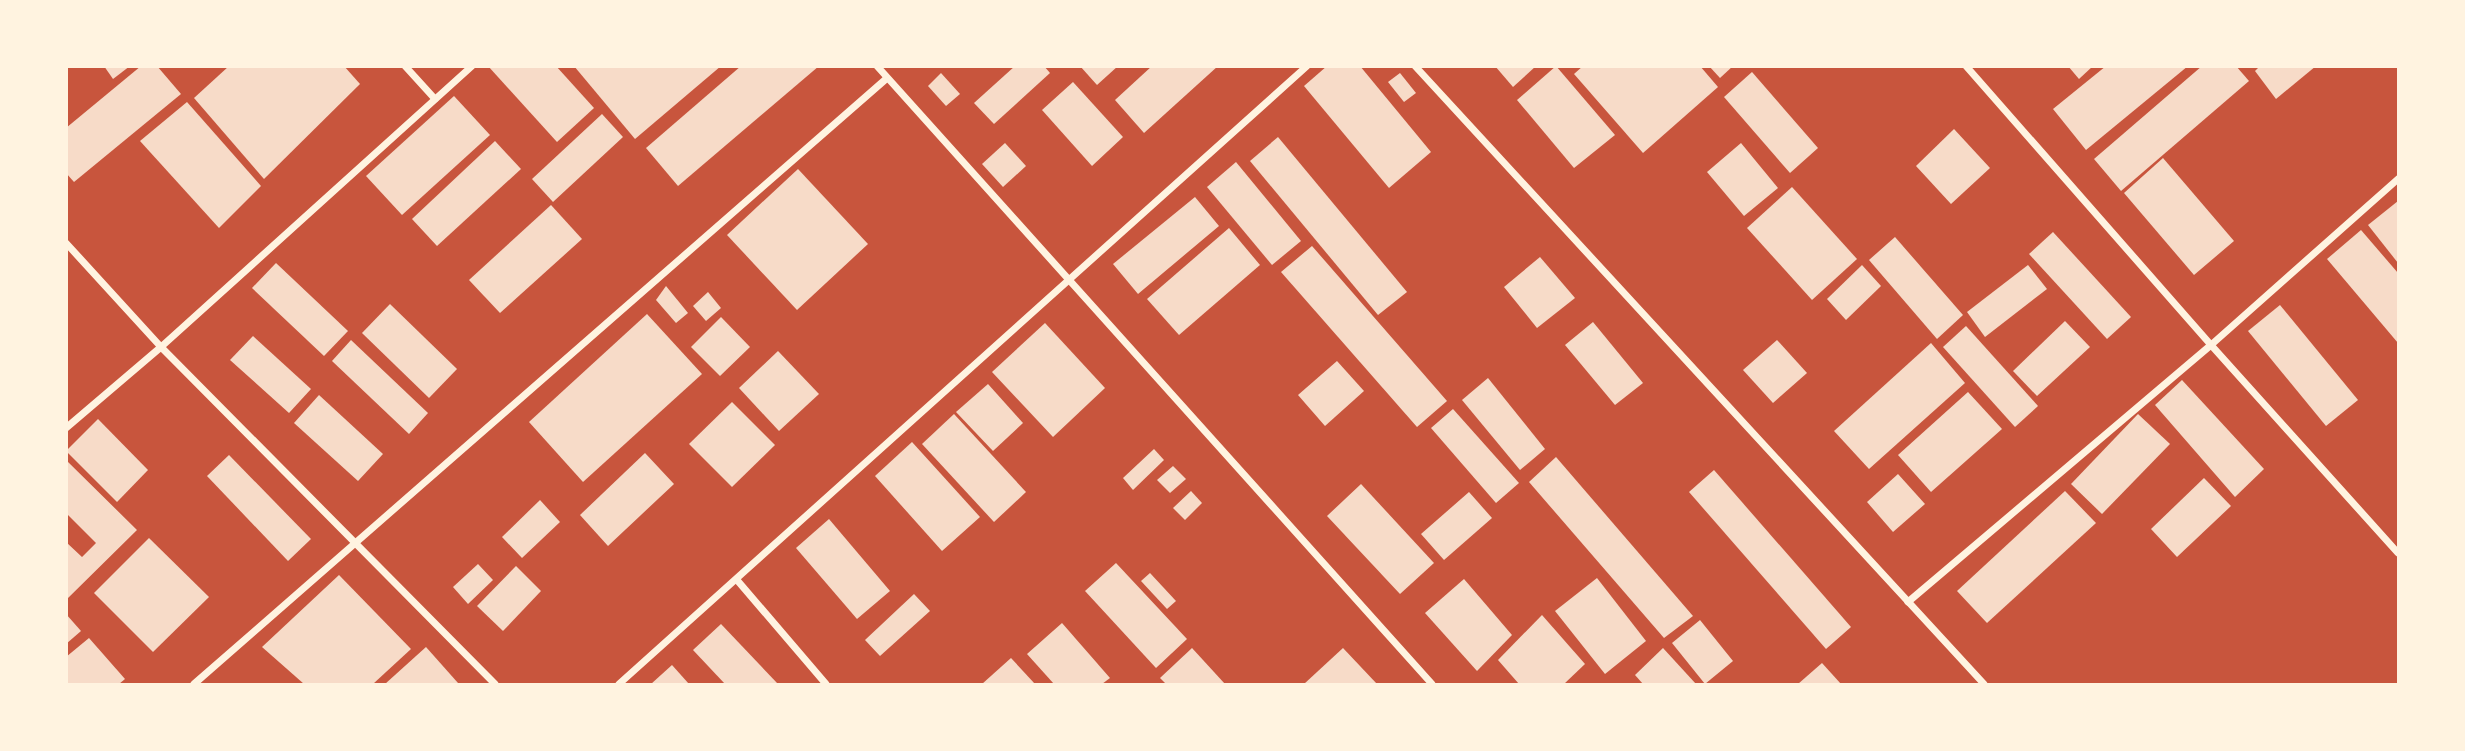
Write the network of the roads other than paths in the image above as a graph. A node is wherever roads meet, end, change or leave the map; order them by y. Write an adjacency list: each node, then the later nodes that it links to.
1 (405, 66): 8 (street)
2 (472, 66): 8 (street)
3 (877, 66): 7 (street)
4 (1307, 66): 11 (street)
5 (1415, 66): 18 (street)
6 (1966, 66): 12 (street)
7 (886, 79): 11 (street); 15 (street)
8 (435, 99): 13 (street)
9 (2399, 179): 12 (street)
10 (66, 243): 13 (street)
11 (1068, 281): 17 (street); 23 (street)
12 (2211, 345): 16 (street); 18 (street)
13 (161, 347): 14 (street); 15 (street)
14 (66, 428)
15 (354, 544): 19 (street); 20 (street)
16 (2399, 554)
17 (737, 580): 21 (street); 22 (street)
18 (1908, 602): 24 (street)
19 (194, 684)
20 (495, 684)
21 (619, 684)
22 (827, 684)
23 (1432, 684)
24 (1984, 684)

